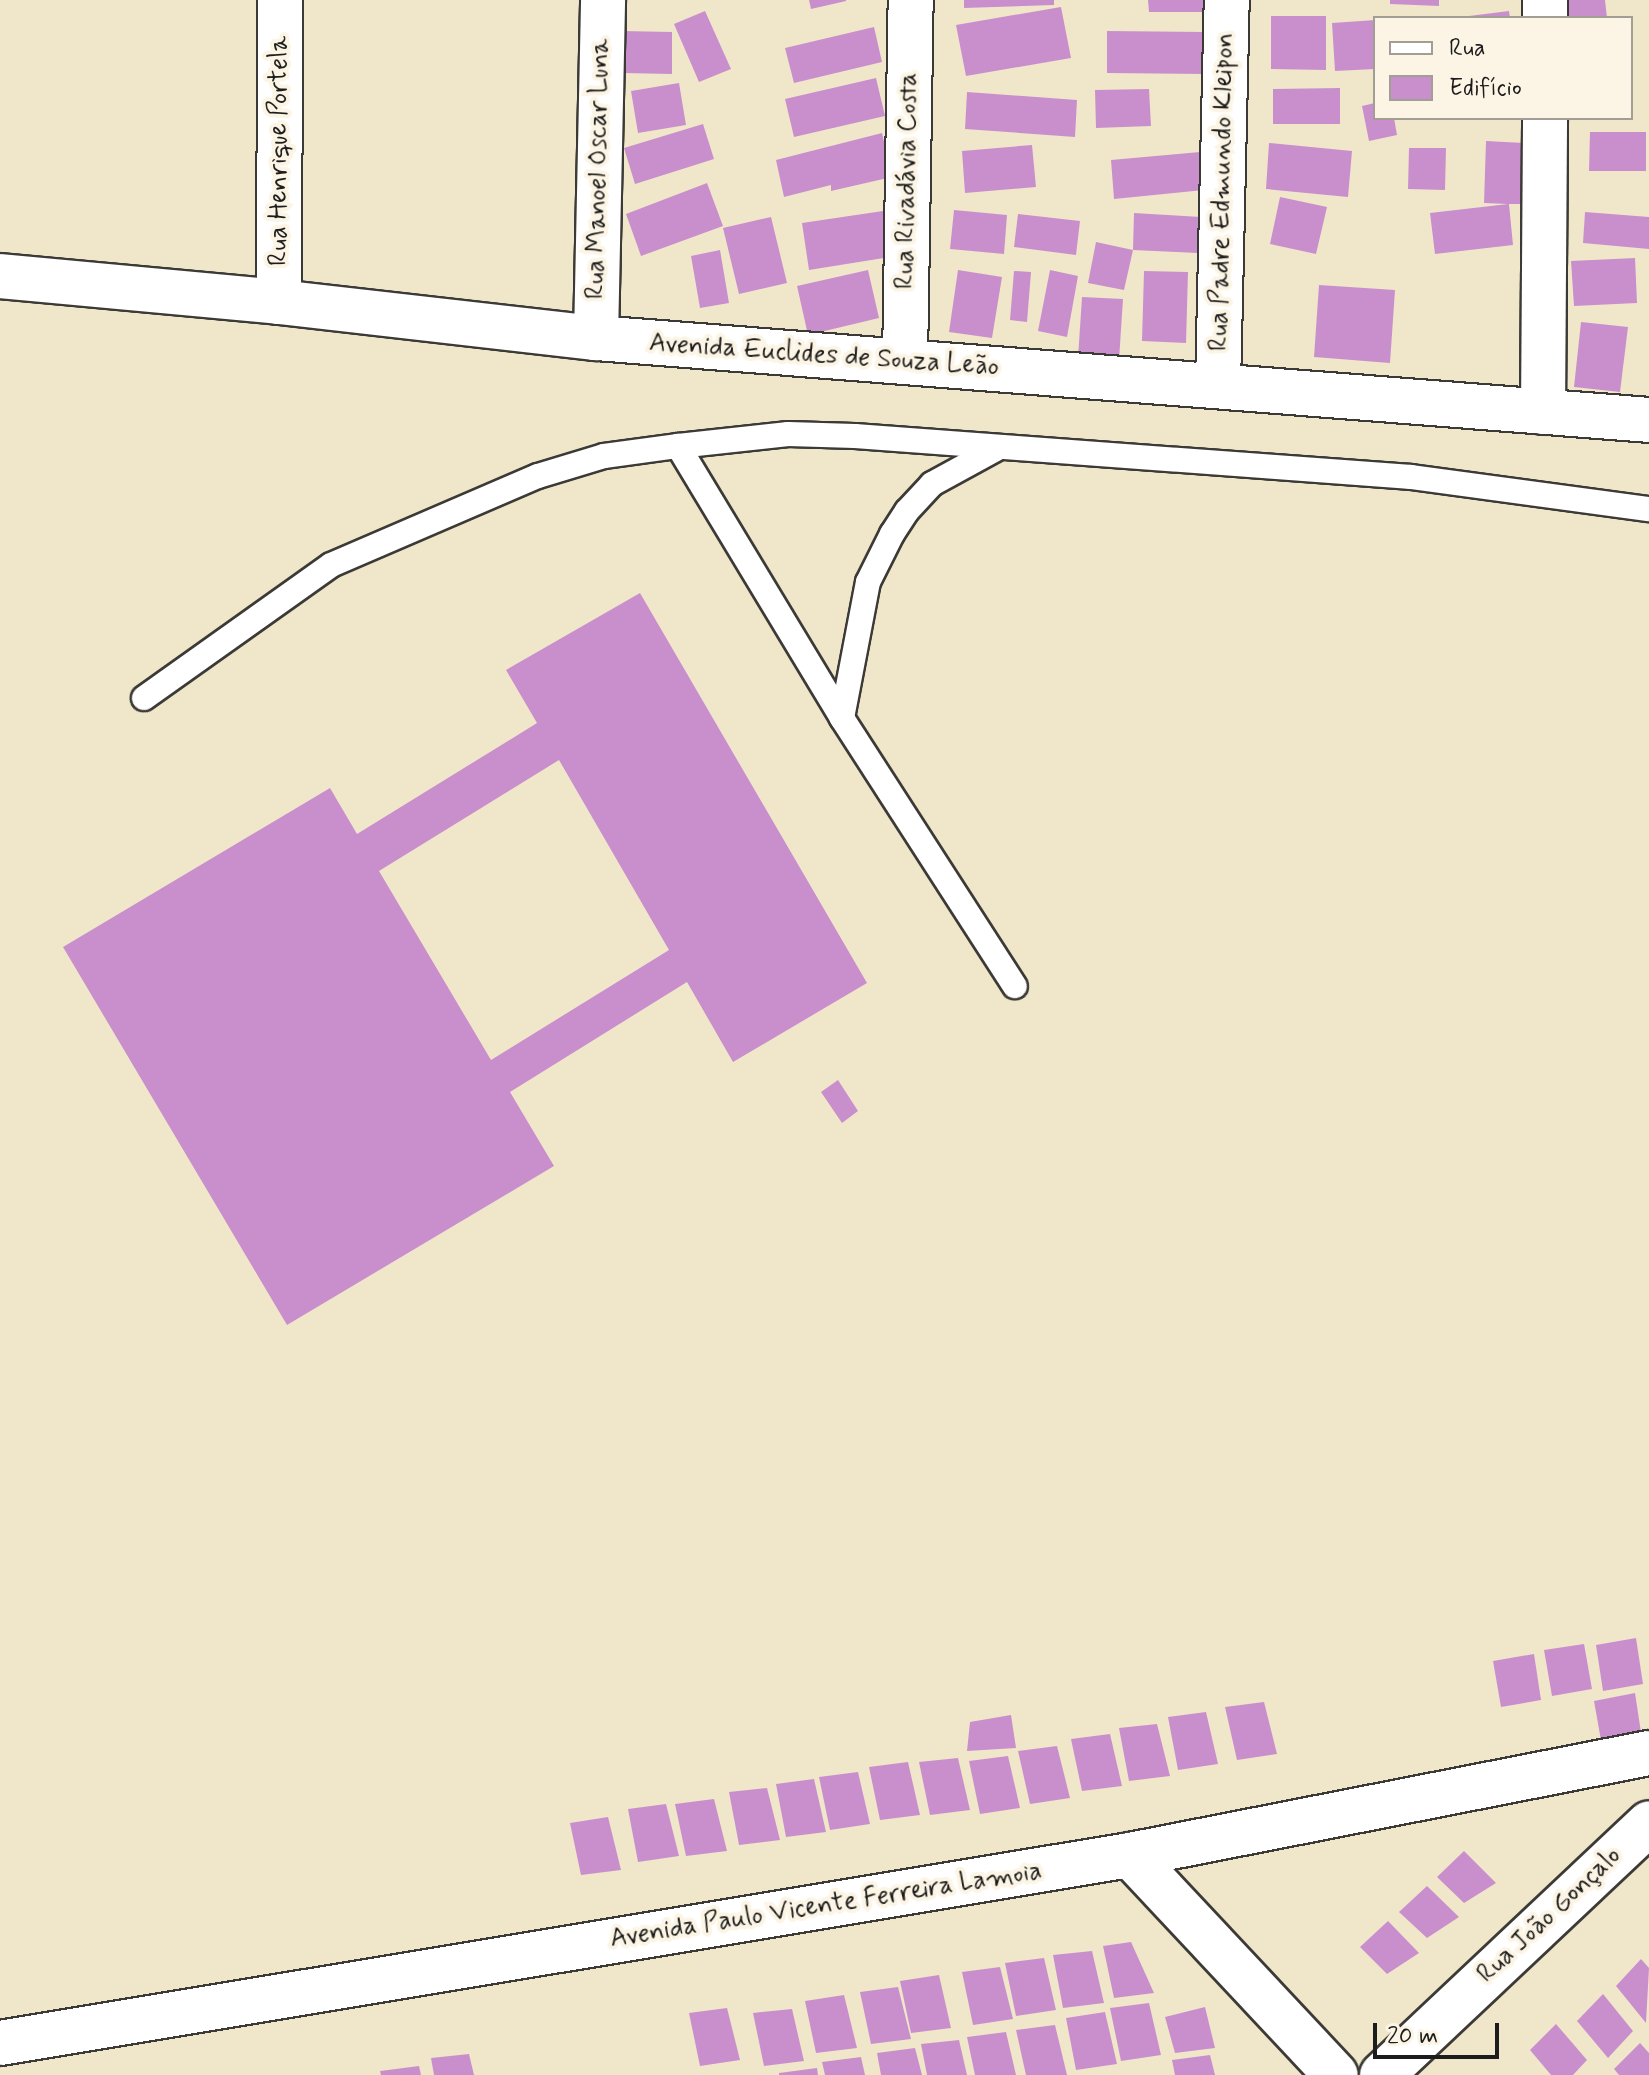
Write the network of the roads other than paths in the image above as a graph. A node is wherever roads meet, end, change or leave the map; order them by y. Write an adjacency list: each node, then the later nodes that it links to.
1 (280, 0): 7 (street, Rua Henrique Portela)
2 (603, 0): 8 (street, Rua Manoel Oscar Luna)
3 (911, 0): 9 (street, Rua Rivadávia Costa)
4 (1227, 0): 10 (street, Rua Padre Edmundo Kleipon)
5 (1545, 120): 11 (street)
6 (0, 276): 7 (street, Avenida Euclides de Souza Leão)
7 (279, 302): 8 (street, Avenida Euclides de Souza Leão)
8 (596, 338): 9 (street, Avenida Euclides de Souza Leão)
9 (905, 362): 10 (street, Avenida Euclides de Souza Leão)
10 (1218, 385): 11 (street, Avenida Euclides de Souza Leão)
11 (1543, 412): 12 (street, Avenida Euclides de Souza Leão)
12 (1649, 420)
13 (678, 446): 14 (lane); 16 (lane); 17 (lane)
14 (996, 449): 15 (lane); 17 (lane)
15 (1649, 509)
16 (144, 698)
17 (842, 718): 18 (lane)
18 (1015, 986)
19 (1649, 1753): 21 (street, Avenida Paulo Vicente Ferreira Lamoia)
20 (1649, 1823): 24 (street, Rua João Gonçalo)
21 (1130, 1855): 22 (street, Avenida Paulo Vicente Ferreira Lamoia); 23 (street)
22 (0, 2043)
23 (1336, 2075)
24 (1382, 2075)

